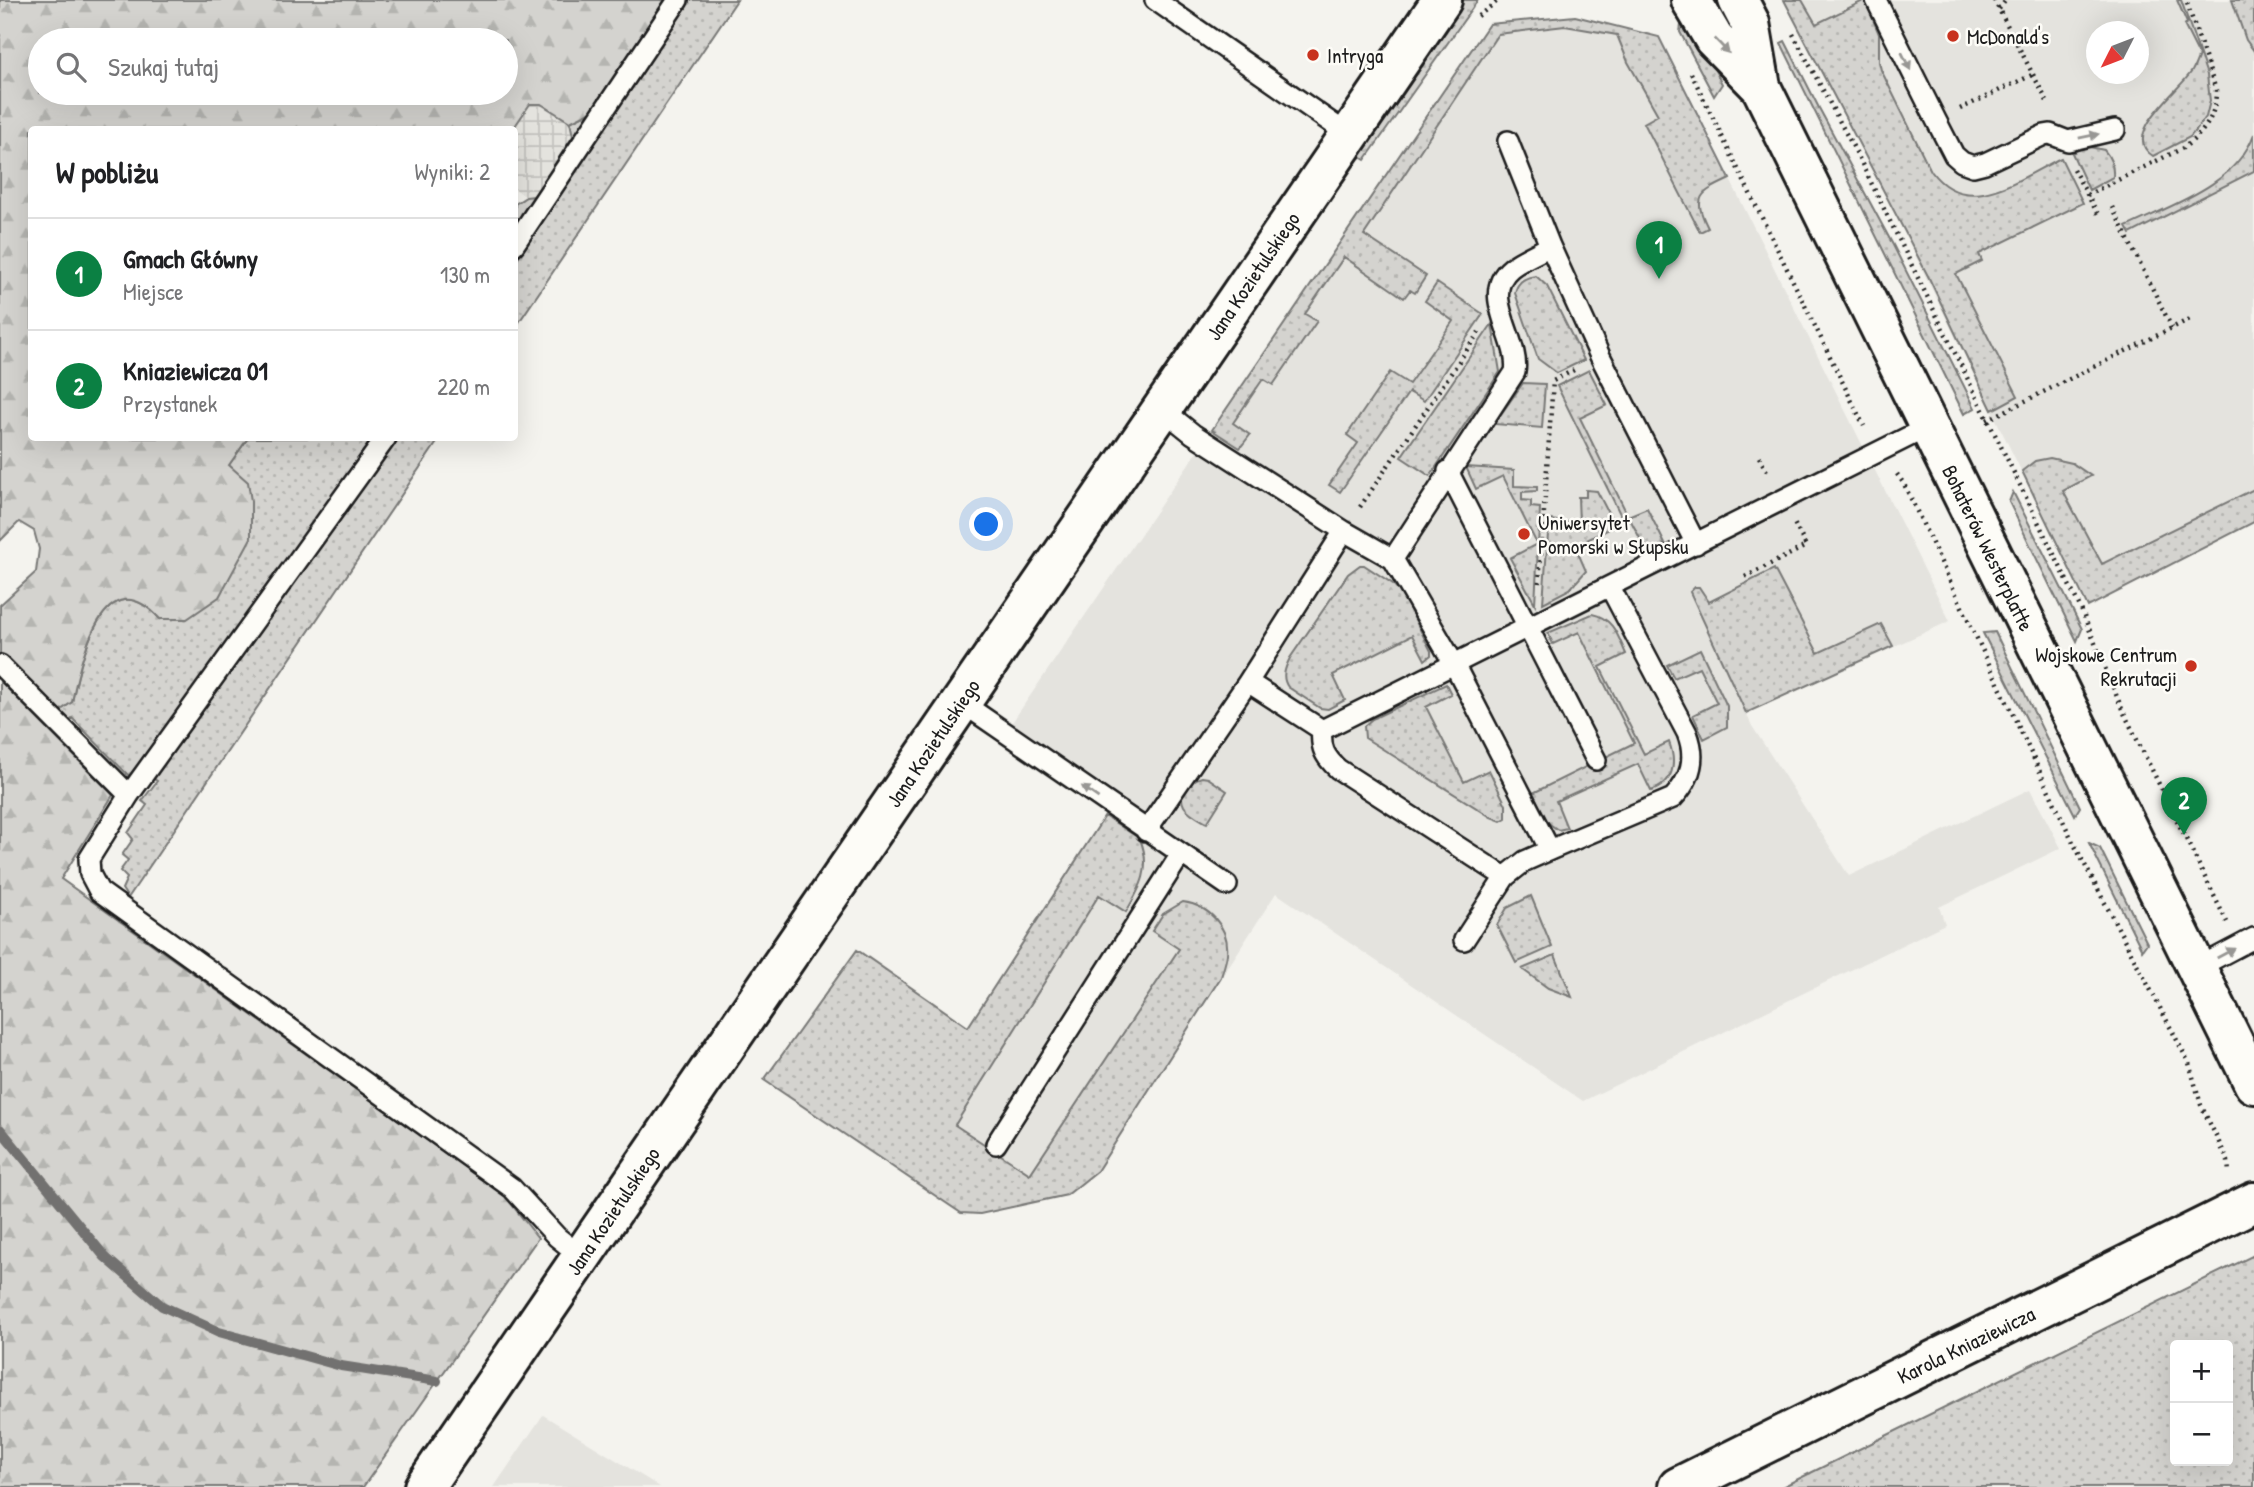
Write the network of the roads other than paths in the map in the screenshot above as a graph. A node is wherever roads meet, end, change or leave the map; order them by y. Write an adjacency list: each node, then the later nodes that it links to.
1 (678, 0): 11 (lane)
2 (1155, 0): 9 (lane)
3 (1442, 0): 9 (street, Jana Kozietulskiego)
4 (1691, 0): 7 (street, Bohaterów Westerplatte, one-way to 7)
5 (1738, 0): 7 (street, Bohaterów Westerplatte)
6 (1876, 0): 8 (lane, one-way to 8)
7 (1761, 87): 14 (street, Bohaterów Westerplatte)
8 (2115, 130)
9 (1349, 135): 13 (street, Jana Kozietulskiego)
10 (1508, 141): 12 (lane)
11 (518, 239)
12 (1550, 246): 16 (lane); 18 (lane)
13 (1162, 409): 17 (lane); 25 (street, Jana Kozietulskiego)
14 (1928, 428): 18 (lane); 36 (street, Bohaterów Westerplatte)
15 (384, 441): 28 (lane)
16 (1448, 471): 19 (lane); 21 (lane)
17 (1344, 531): 19 (lane); 24 (lane)
18 (1696, 544): 20 (lane)
19 (1393, 559): 22 (lane)
20 (1610, 587): 21 (lane); 30 (lane)
21 (1529, 627): 22 (lane); 27 (lane)
22 (1454, 664): 26 (lane); 30 (lane)
23 (0, 665): 28 (lane)
24 (1248, 681): 26 (lane); 29 (lane)
25 (961, 702): 29 (lane, one-way to 25); 40 (street, Jana Kozietulskiego)
26 (1322, 730): 32 (lane)
27 (1596, 760)
28 (129, 795): 40 (lane)
29 (1146, 831): 31 (lane)
30 (1550, 849): 32 (lane)
31 (1181, 854): 33 (lane); 38 (lane)
32 (1505, 877): 34 (lane)
33 (1227, 885)
34 (1464, 940)
35 (2247, 942): 36 (lane, one-way to 35)
36 (2197, 968): 37 (street, Bohaterów Westerplatte)
37 (2254, 1084)
38 (996, 1143)
39 (2248, 1205): 42 (street, Karola Kniaziewicza)
40 (582, 1256): 41 (street, Jana Kozietulskiego)
41 (424, 1487)
42 (1678, 1487)

